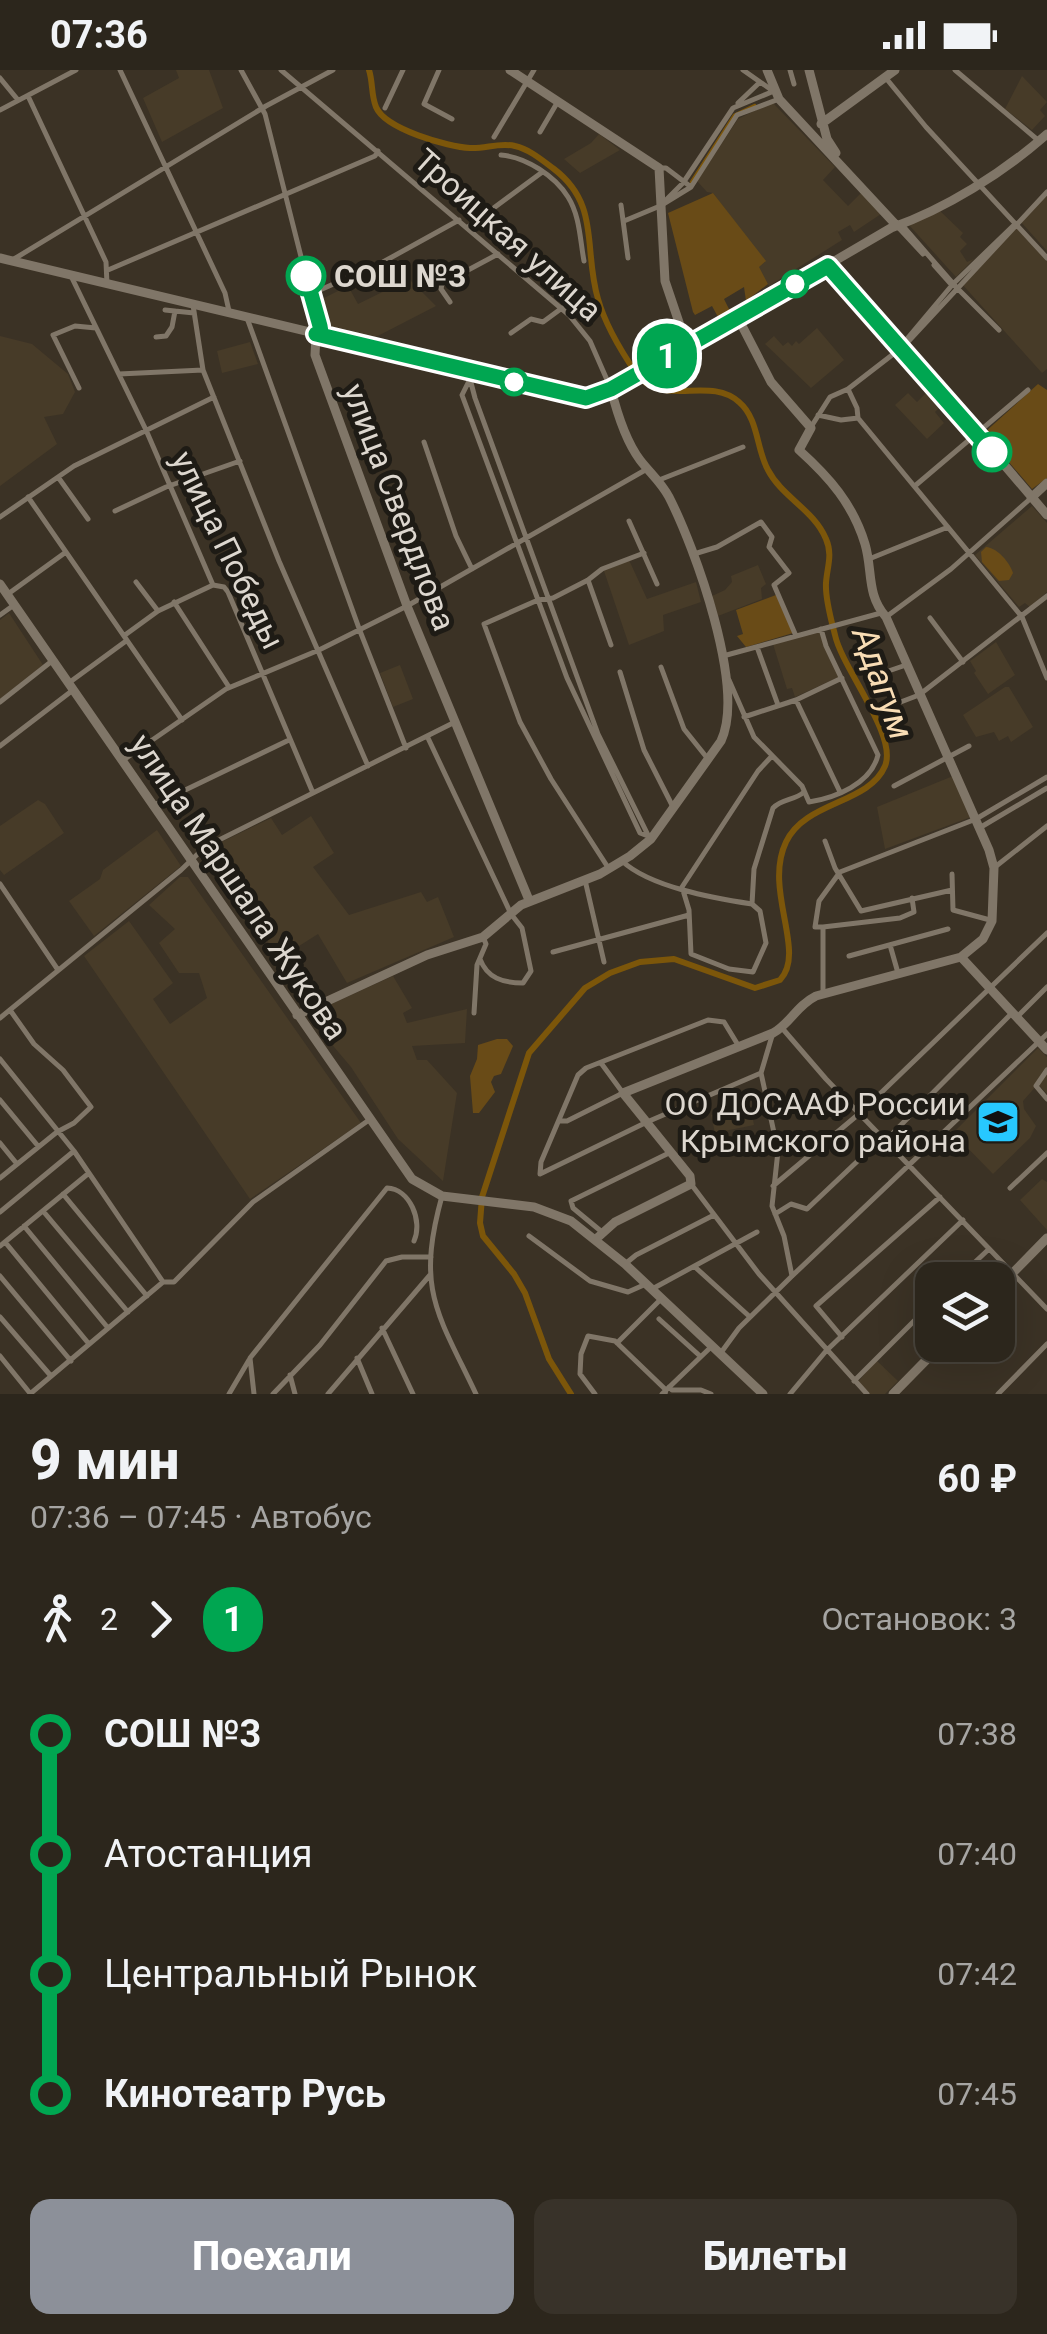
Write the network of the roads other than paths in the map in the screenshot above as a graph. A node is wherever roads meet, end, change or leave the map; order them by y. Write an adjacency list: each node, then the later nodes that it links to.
1 (76, 70): 23 (street)
2 (120, 70): 38 (street)
3 (241, 70): 27 (street, улица Свердлова)
4 (281, 70): 21 (street, Троицкая улица)
5 (333, 70): 21 (street)
6 (403, 70): 28 (street)
7 (439, 70): 30 (street)
8 (510, 70): 18 (main road)
9 (534, 70): 18 (street)
10 (742, 70): 19 (street)
11 (767, 70): 22 (main road)
12 (790, 70): 20 (street)
13 (809, 70): 31 (main road)
14 (896, 70): 16 (main road)
15 (956, 70): 35 (street)
16 (885, 77): 31 (main road); 42 (street)
17 (0, 78): 24 (street)
18 (528, 80): 25 (main road); 34 (street)
19 (759, 82): 22 (street); 26 (street)
20 (794, 84)
21 (302, 86): 27 (street); 36 (street, Троицкая улица)
22 (777, 95): 26 (street); 33 (main road); 43 (street)
23 (28, 96): 24 (street); 48 (street)
24 (18, 100): 29 (street)
25 (559, 101): 32 (street); 39 (main road)
26 (736, 106): 41 (street)
27 (263, 108): 38 (street); 45 (street, улица Свердлова)
28 (384, 108)
29 (0, 110)
30 (452, 118)
31 (822, 123): 33 (main road); 51 (main road)
32 (540, 132)
33 (811, 132): 51 (main road)
34 (494, 137)
35 (1044, 141): 42 (main road)
36 (378, 151): 45 (street); 49 (street, Троицкая улица)
37 (501, 155): 40 (street)
38 (166, 165): 48 (street); 54 (street)
39 (659, 168): 41 (street); 47 (main road)
40 (541, 172): 53 (street); 60 (street)
41 (683, 183): 43 (street); 47 (street)
42 (978, 184): 51 (main road); 52 (street)
43 (690, 188): 47 (street)
44 (1047, 192): 52 (street)
45 (286, 194): 54 (street); 66 (street, улица Свердлова)
46 (622, 205): 50 (street)
47 (660, 206): 50 (street); 80 (main road)
48 (85, 214): 59 (street); 62 (street)
49 (459, 220): 53 (street, Троицкая улица); 66 (street)
50 (624, 221): 57 (street)
51 (900, 225): 61 (main road); 65 (street)
52 (1014, 225): 58 (street); 65 (street)
53 (468, 227): 55 (street, Троицкая улица)
54 (197, 233): 62 (street); 72 (street)
55 (498, 254): 67 (street); 68 (street, Троицкая улица)
56 (0, 258): 59 (main road)
57 (628, 258)
58 (1047, 258)
59 (12, 261): 63 (main road)
60 (584, 261)
61 (828, 266): 74 (main road); 81 (main road)
62 (108, 270): 64 (street)
63 (70, 275): 64 (main road); 75 (street, улица Победы)
64 (107, 284): 69 (main road)
65 (954, 286): 76 (street); 81 (street)
66 (310, 294): 78 (street, улица Свердлова)
67 (450, 302)
68 (562, 308): 77 (street); 86 (street, Троицкая улица)
69 (194, 309): 71 (street); 72 (main road); 82 (street)
70 (165, 310): 71 (street)
71 (175, 312): 79 (street)
72 (230, 314): 73 (main road)
73 (247, 318): 78 (main road); 138 (street)
74 (738, 318): 80 (main road); 92 (main road)
75 (96, 328): 83 (street, улица Победы); 85 (street)
76 (999, 330)
77 (510, 333)
78 (316, 334): 84 (main road); 131 (main road, улица Свердлова)
79 (156, 336)
80 (687, 346): 86 (main road)
81 (901, 347): 87 (street); 94 (main road)
82 (204, 370): 83 (street); 89 (street)
83 (119, 374): 93 (street, улица Победы)
84 (471, 377): 86 (main road); 112 (street); 113 (street)
85 (79, 388)
86 (611, 389): 98 (main road, Троицкая улица)
87 (848, 389): 90 (street); 91 (street)
88 (1028, 390): 94 (street)
89 (214, 397): 93 (street); 97 (street)
90 (818, 416): 91 (street); 92 (street)
91 (858, 418): 103 (street)
92 (811, 428): 118 (main road)
93 (146, 430): 99 (street); 102 (street, улица Победы)
94 (977, 434): 103 (street); 105 (main road)
95 (424, 442): 119 (street)
96 (743, 447): 100 (street)
97 (240, 461): 102 (street); 143 (street)
98 (648, 468): 100 (main road, Троицкая улица); 112 (street)
99 (58, 477): 104 (street); 109 (street)
100 (659, 480): 116 (main road, Троицкая улица)
101 (1047, 483): 105 (main road)
102 (171, 486): 106 (street); 124 (street, улица Победы)
103 (916, 486): 111 (street)
104 (28, 497): 108 (street); 114 (street)
105 (1032, 498): 107 (main road); 117 (street)
106 (115, 511)
107 (1047, 515)
108 (0, 518)
109 (88, 519)
110 (629, 521): 115 (street)
111 (948, 528): 117 (street); 118 (street)
112 (526, 539): 113 (street); 127 (street)
113 (517, 545): 119 (street); 128 (street)
114 (66, 552): 125 (street); 140 (street)
115 (644, 553): 120 (street); 123 (street)
116 (692, 554): 139 (street); 144 (main road, Троицкая улица)
117 (968, 554): 134 (street); 135 (street)
118 (869, 558): 134 (main road)
119 (472, 569): 131 (street)
120 (588, 580): 127 (street); 141 (street)
121 (136, 582): 132 (street)
122 (0, 584): 125 (main road, улица Маршала Жукова)
123 (657, 584)
124 (213, 585): 129 (street); 150 (street, улица Победы)
125 (7, 594): 130 (main road, улица Маршала Жукова)
126 (1047, 596): 135 (street)
127 (548, 598): 128 (street); 184 (street)
128 (538, 600): 184 (street); 189 (street)
129 (174, 602): 132 (street); 156 (street)
130 (14, 605): 133 (street); 145 (main road, улица Маршала Жукова)
131 (408, 606): 138 (street); 164 (main road, улица Свердлова)
132 (158, 611): 140 (street)
133 (0, 615)
134 (883, 615): 137 (street); 147 (main road)
135 (1022, 617): 146 (street); 154 (street)
136 (930, 618): 146 (street)
137 (821, 629): 139 (street); 153 (street)
138 (360, 631): 143 (street); 169 (street)
139 (796, 636): 142 (street)
140 (126, 638): 155 (street); 163 (street)
141 (611, 645)
142 (757, 646): 144 (street); 160 (street)
143 (319, 650): 150 (street); 174 (street)
144 (723, 656): 152 (main road, Троицкая улица)
145 (54, 660): 155 (main road, улица Маршала Жукова); 159 (street)
146 (963, 662): 157 (street)
147 (906, 665): 151 (street); 157 (main road)
148 (661, 667): 172 (street)
149 (620, 672): 181 (street)
150 (262, 674): 156 (street); 166 (street, улица Победы)
151 (871, 677)
152 (728, 678): 162 (street, Троицкая улица); 172 (main road)
153 (842, 678): 158 (street); 179 (street)
154 (1047, 678)
155 (72, 686): 167 (street); 173 (main road, улица Маршала Жукова)
156 (229, 688): 163 (street)
157 (919, 695): 161 (street); 171 (main road)
158 (796, 700): 160 (street); 179 (street)
159 (0, 702)
160 (778, 706): 162 (street)
161 (885, 708)
162 (744, 717): 170 (street, Троицкая улица)
163 (182, 720): 173 (street)
164 (456, 722): 165 (street); 197 (main road, улица Свердлова)
165 (428, 738): 169 (street); 199 (street)
166 (289, 740): 178 (street, улица Победы); 180 (street)
167 (0, 746)
168 (969, 746): 171 (street)
169 (406, 748): 174 (street)
170 (771, 757): 177 (street, Троицкая улица); 194 (street)
171 (949, 758): 176 (street); 182 (main road)
172 (708, 759): 181 (main road)
173 (122, 760): 180 (main road, улица Маршала Жукова)
174 (368, 766): 178 (street)
175 (1047, 782): 182 (street)
176 (894, 786)
177 (804, 792): 179 (street); 198 (street)
178 (313, 793): 186 (street)
179 (840, 793)
180 (152, 806): 186 (main road, улица Маршала Жукова)
181 (673, 807): 184 (main road)
182 (978, 823): 188 (main road); 190 (street)
183 (1047, 826): 188 (street)
184 (649, 838): 187 (main road)
185 (825, 842): 190 (street)
186 (190, 861): 213 (street); 220 (main road, улица Маршала Жукова)
187 (622, 861): 189 (main road); 194 (street)
188 (994, 868): 201 (main road)
189 (609, 869): 192 (main road)
190 (840, 872): 196 (street); 202 (street)
191 (952, 874): 195 (street)
192 (585, 880): 197 (main road); 206 (street)
193 (0, 884): 213 (street)
194 (682, 887): 198 (street); 200 (street)
195 (952, 890): 196 (street); 201 (street)
196 (912, 898): 202 (street)
197 (529, 900): 199 (main road)
198 (752, 904): 200 (street)
199 (511, 914): 205 (main road); 211 (street)
200 (689, 915): 206 (street)
201 (992, 921): 210 (main road)
202 (823, 928): 217 (street)
203 (948, 929): 207 (street)
204 (1047, 932): 216 (street)
205 (483, 937): 211 (street); 220 (main road)
206 (600, 941): 208 (street); 212 (street)
207 (890, 945): 209 (street); 214 (street)
208 (553, 952)
209 (849, 956)
210 (961, 957): 214 (main road); 216 (main road)
211 (480, 959): 219 (street)
212 (604, 962)
213 (58, 970): 218 (street)
214 (898, 972): 217 (main road)
215 (1047, 987): 221 (street)
216 (989, 989): 221 (main road); 235 (street)
217 (824, 994): 223 (main road)
218 (10, 1010): 222 (street); 239 (street)
219 (474, 1012)
220 (297, 1015): 236 (main road, улица Маршала Жукова)
221 (1014, 1016): 224 (main road); 240 (street)
222 (0, 1018)
223 (778, 1031): 225 (main road); 231 (street); 235 (street)
224 (1043, 1038): 226 (main road); 247 (street)
225 (738, 1045): 228 (street); 232 (main road)
226 (1047, 1050)
227 (0, 1058): 229 (street)
228 (601, 1063): 232 (street); 237 (street)
229 (3, 1067): 239 (street)
230 (1047, 1070): 233 (street)
231 (761, 1074): 238 (street); 251 (street)
232 (623, 1093): 237 (street); 238 (main road)
233 (1047, 1099)
234 (0, 1100): 242 (street)
235 (860, 1113): 240 (street); 251 (street)
236 (369, 1120): 255 (main road, улица Маршала Жукова); 280 (street)
237 (560, 1121): 238 (street)
238 (647, 1122): 244 (main road)
239 (57, 1132): 242 (street); 243 (street)
240 (885, 1138): 247 (street); 259 (street)
241 (0, 1144): 246 (street)
242 (38, 1146): 246 (street)
243 (74, 1151): 248 (street); 257 (street)
244 (671, 1152): 250 (main road); 264 (street)
245 (1047, 1153): 252 (street)
246 (17, 1164): 249 (street)
247 (910, 1165): 254 (street); 279 (street)
248 (90, 1173): 253 (street); 280 (street)
249 (0, 1178)
250 (690, 1184): 258 (street); 264 (main road)
251 (773, 1186): 259 (street)
252 (1010, 1188)
253 (64, 1194): 256 (street); 283 (street)
254 (940, 1196): 260 (street); 293 (street)
255 (448, 1198): 264 (main road); 270 (street)
256 (43, 1211): 261 (street); 286 (street)
257 (0, 1212)
258 (715, 1214): 268 (street); 273 (street)
259 (775, 1214): 279 (street)
260 (964, 1220): 269 (street); 293 (street)
261 (24, 1226): 267 (street); 291 (street)
262 (756, 1232): 268 (street)
263 (529, 1236): 281 (street)
264 (599, 1236): 273 (main road)
265 (1047, 1238): 275 (main road)
266 (414, 1241): 301 (street)
267 (2, 1244): 295 (street)
268 (737, 1244): 274 (street); 282 (street)
269 (989, 1249): 271 (street); 272 (street)
270 (431, 1257): 276 (street); 305 (street)
271 (975, 1262)
272 (1002, 1262)
273 (625, 1264): 281 (main road)
274 (694, 1267): 281 (street); 288 (street)
275 (1015, 1269)
276 (430, 1275): 292 (street); 317 (street)
277 (1015, 1275): 285 (street)
278 (0, 1276): 303 (street)
279 (792, 1276): 282 (street)
280 (163, 1282): 283 (street)
281 (649, 1287): 284 (main road)
282 (776, 1293): 288 (street); 298 (street)
283 (147, 1296): 286 (street)
284 (661, 1299): 294 (street); 297 (main road)
285 (1047, 1309)
286 (128, 1312): 291 (street)
287 (0, 1317): 306 (street)
288 (750, 1318): 297 (street)
289 (659, 1319): 300 (street)
290 (915, 1320): 307 (street)
291 (108, 1328): 295 (street)
292 (382, 1328): 302 (street); 316 (street)
293 (842, 1337): 298 (street)
294 (617, 1343): 308 (street); 318 (street)
295 (90, 1344): 303 (street)
296 (1047, 1344): 324 (street)
297 (716, 1350): 300 (street); 320 (main road)
298 (826, 1351): 307 (street); 321 (street)
299 (0, 1356): 310 (street)
300 (700, 1356): 308 (street)
301 (250, 1358): 311 (street); 312 (street)
302 (357, 1358): 309 (street); 315 (street)
303 (71, 1362): 306 (street)
304 (924, 1362): 323 (main road)
305 (290, 1375): 313 (street); 314 (street)
306 (51, 1376): 310 (street)
307 (854, 1381): 322 (street)
308 (665, 1391): 319 (street)
309 (330, 1393)
310 (30, 1394)
311 (229, 1394)
312 (254, 1394)
313 (273, 1394)
314 (295, 1394)
315 (372, 1394)
316 (413, 1394)
317 (476, 1394)
318 (596, 1394)
319 (711, 1394)
320 (763, 1394)
321 (790, 1394)
322 (867, 1394)
323 (893, 1394)
324 (998, 1394)

